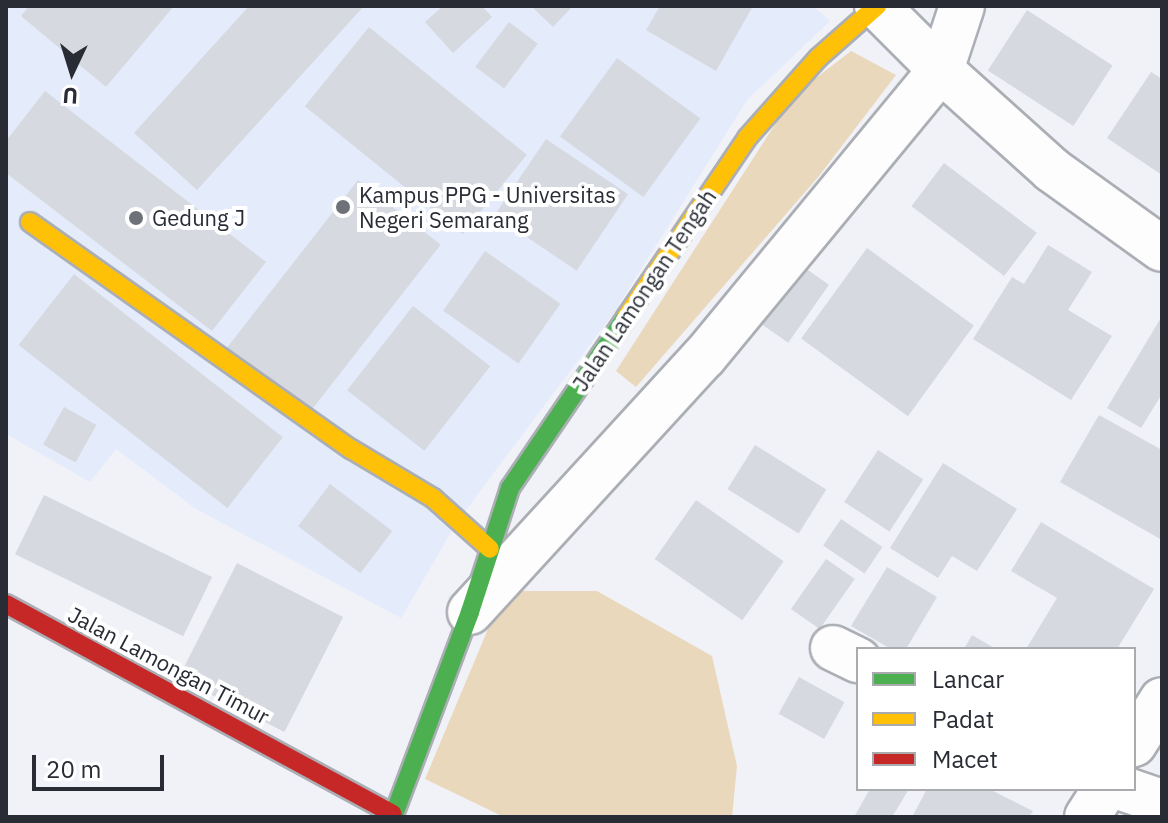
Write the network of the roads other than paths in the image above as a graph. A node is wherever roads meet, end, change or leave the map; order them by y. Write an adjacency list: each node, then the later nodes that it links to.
1 (877, 6): 3 (street); 6 (street, Jalan Lamongan Tengah)
2 (962, 6): 3 (street)
3 (941, 70): 5 (street); 8 (street, Jalan Lamongan Tengah)
4 (30, 222): 6 (street)
5 (1162, 249)
6 (490, 549): 8 (street, Jalan Lamongan Tengah)
7 (6, 604): 14 (street, Jalan Lamongan Timur)
8 (470, 612): 14 (street, Jalan Lamongan Tengah)
9 (1162, 700): 10 (street)
10 (1136, 741)
11 (1104, 791): 15 (street)
12 (1130, 791): 13 (street)
13 (1162, 802)
14 (393, 815)
15 (1087, 817)

